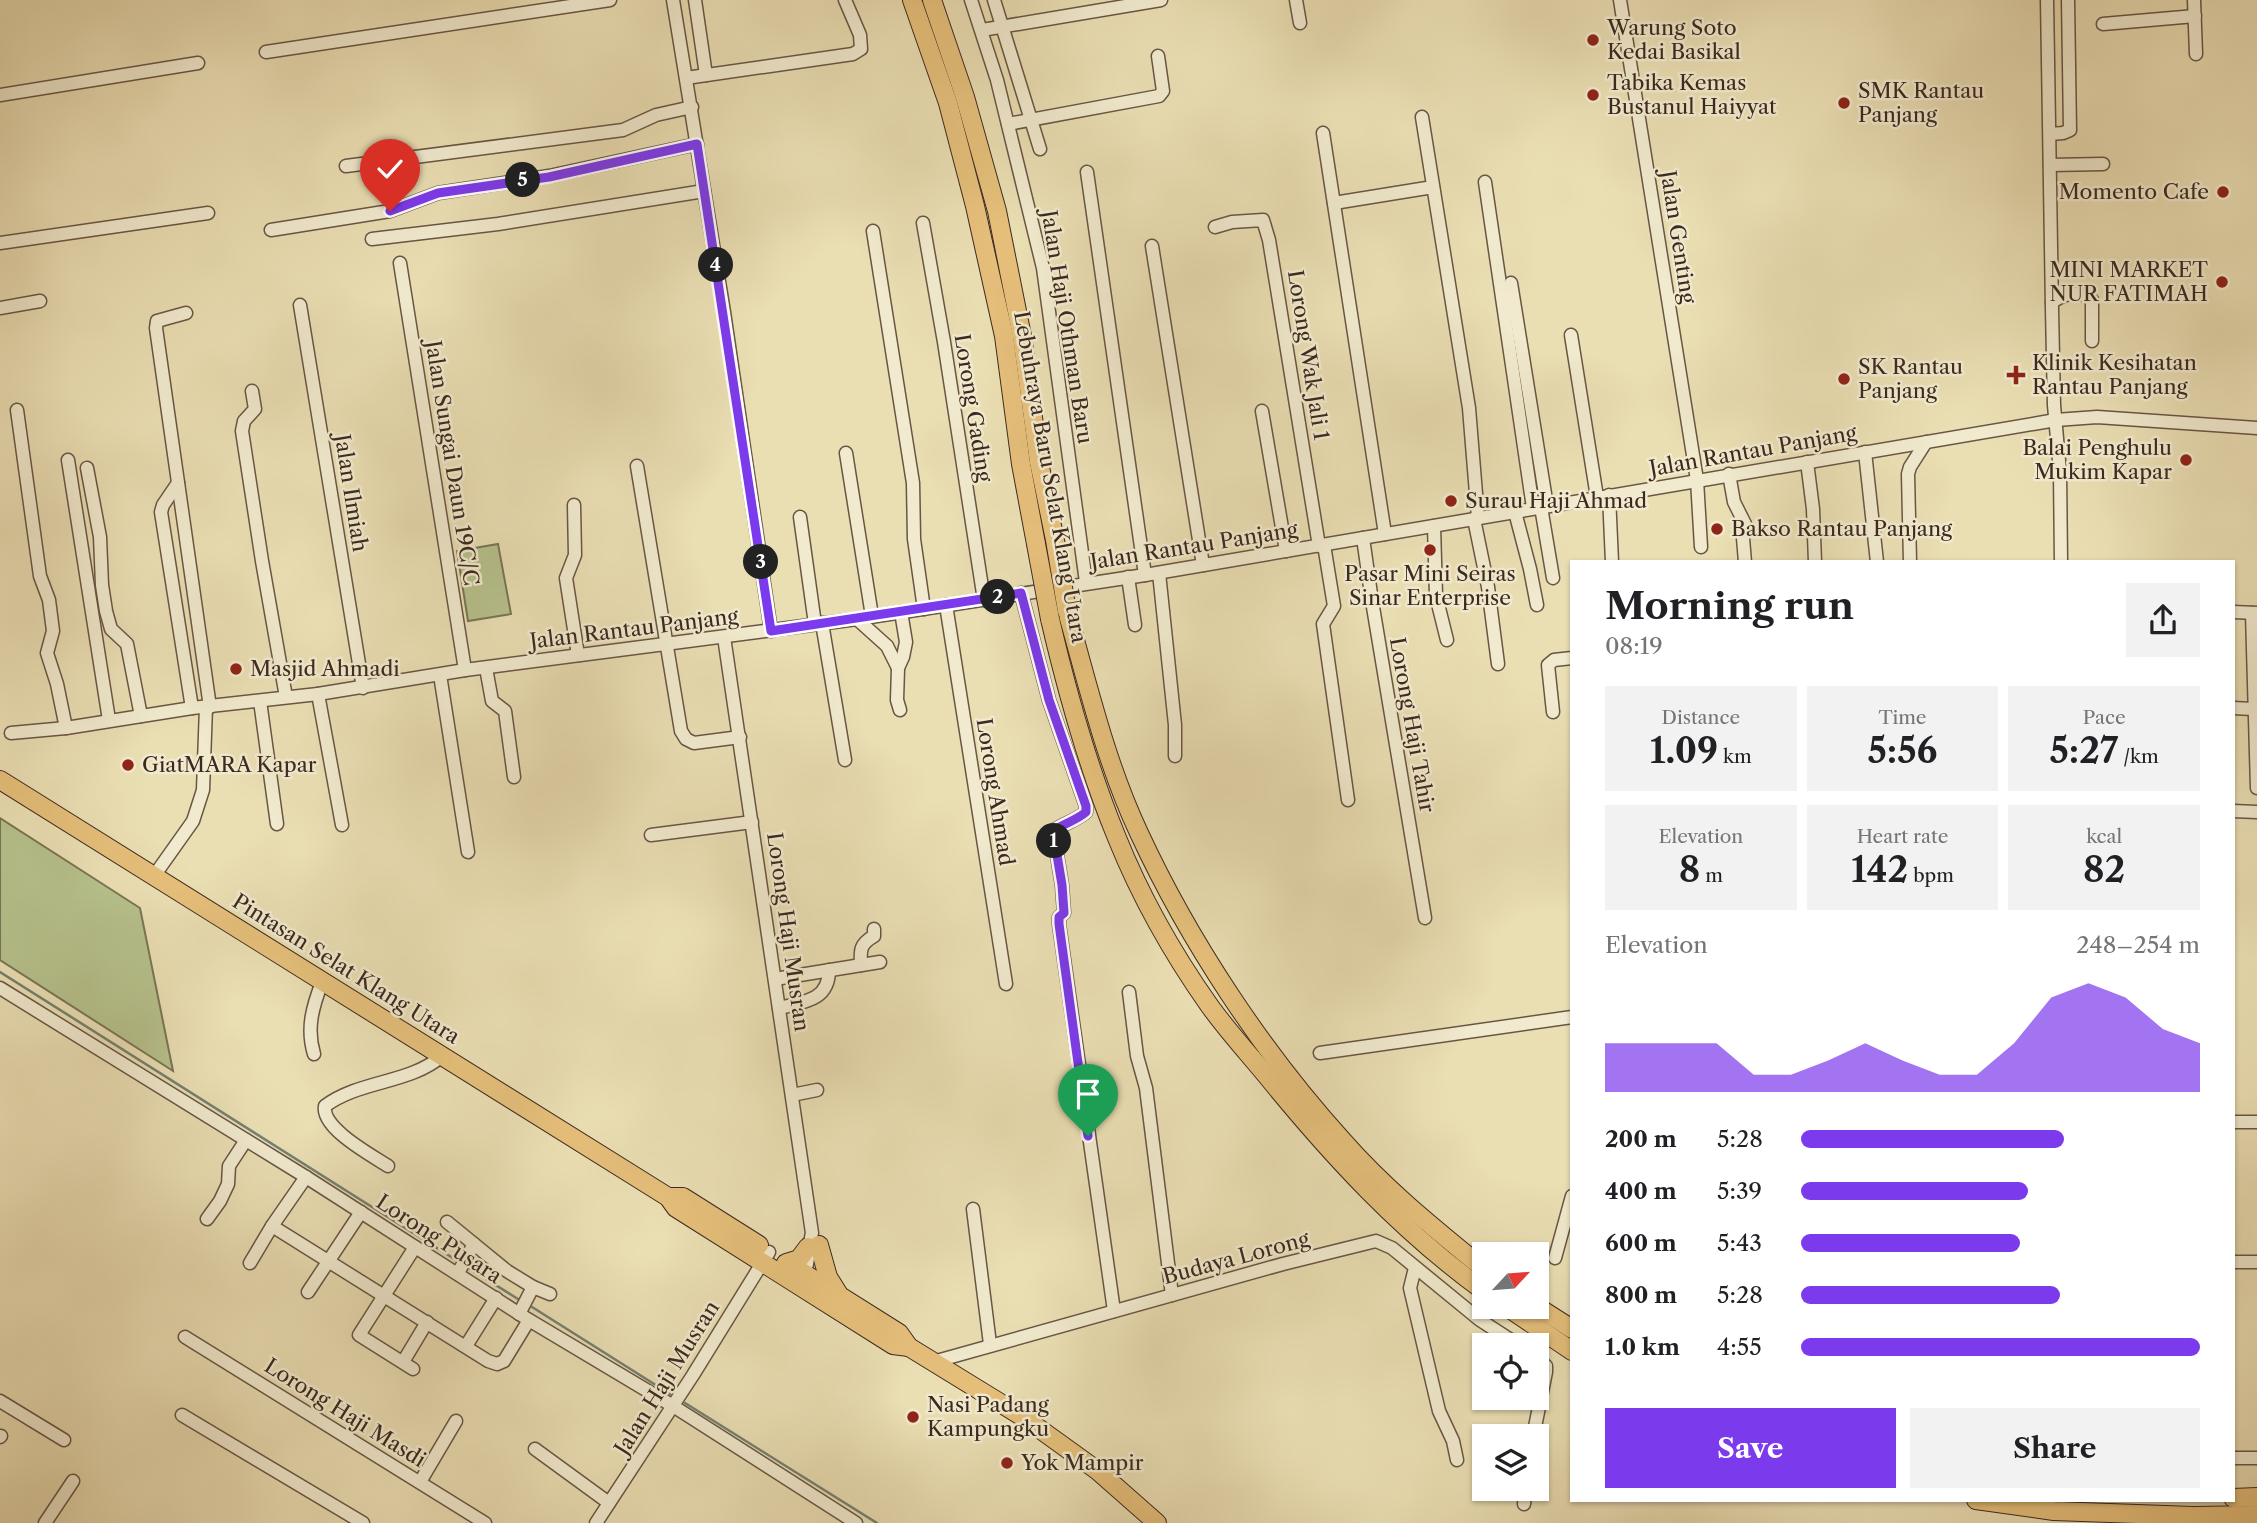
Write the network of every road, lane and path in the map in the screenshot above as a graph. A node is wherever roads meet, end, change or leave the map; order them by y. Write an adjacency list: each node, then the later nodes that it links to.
1 (610, 0): 20 (street)
2 (673, 0): 27 (street)
3 (695, 0): 26 (street)
4 (845, 0): 26 (street)
5 (912, 0): 195 (highway, Lebuhraya Baru Selat Klang Utara, bridge)
6 (932, 0): 186 (highway, Lebuhraya Baru Selat Klang Utara, bridge)
7 (971, 0): 19 (street, Jalan Haji Othman Baru)
8 (994, 0): 18 (street)
9 (1161, 0): 18 (street)
10 (1296, 0): 16 (street)
11 (1620, 0): 75 (street, Jalan Genting)
12 (2047, 0): 23 (street)
13 (2068, 0): 25 (street)
14 (2194, 0): 15 (street)
15 (2195, 16): 17 (street); 21 (street)
16 (1300, 23)
17 (2103, 24)
18 (1003, 26): 19 (street); 31 (street)
19 (982, 30): 32 (street, Jalan Haji Othman Baru)
20 (266, 52)
21 (2196, 54)
22 (1158, 56): 31 (street)
23 (2048, 62): 25 (street); 34 (street)
24 (198, 63): 28 (street)
25 (2069, 63): 34 (street)
26 (706, 75): 27 (street)
27 (686, 78): 29 (street)
28 (0, 95)
29 (692, 107): 35 (street); 39 (street)
30 (1422, 117): 42 (street)
31 (1032, 118): 32 (street); 36 (street)
32 (1008, 124): 100 (street, Jalan Haji Othman Baru)
33 (1323, 133): 44 (street)
34 (2050, 134): 38 (street)
35 (697, 144): 43 (street); 48 (street)
36 (1040, 149)
37 (2103, 164): 38 (street)
38 (2050, 165): 56 (street)
39 (346, 166)
40 (1087, 172): 97 (street)
41 (1485, 182): 79 (street)
42 (1433, 187): 44 (street); 82 (street)
43 (705, 191): 50 (street); 113 (street)
44 (1334, 203): 84 (street)
45 (208, 213): 51 (street)
46 (923, 223): 102 (street, Lorong Gading)
47 (1215, 227): 86 (street, Lorong Wak Jali 1)
48 (271, 230)
49 (873, 232): 105 (street)
50 (372, 239)
51 (0, 243)
52 (1152, 246): 95 (street)
53 (400, 262): 122 (street, Jalan Sungai Daun 19C/C)
54 (1511, 283): 79 (street)
55 (40, 301): 58 (street)
56 (2052, 302): 61 (street); 65 (street)
57 (300, 305): 124 (street, Jalan Ilmiah)
58 (0, 308)
59 (186, 313): 76 (street)
60 (1572, 335): 77 (street)
61 (2092, 341)
62 (252, 391): 126 (street)
63 (17, 410): 136 (street)
64 (1262, 411): 88 (street)
65 (2056, 420): 66 (street, Jalan Rantau Panjang); 67 (street, Jalan Rantau Panjang); 94 (street)
66 (2257, 428)
67 (1926, 442): 68 (street, Jalan Rantau Panjang); 93 (street)
68 (1865, 452): 71 (street, Jalan Rantau Panjang); 92 (street)
69 (846, 453): 109 (street)
70 (68, 460): 135 (street)
71 (1807, 462): 74 (street, Jalan Rantau Panjang); 91 (street)
72 (637, 466): 116 (street)
73 (87, 468): 134 (street)
74 (1729, 474): 75 (street, Jalan Rantau Panjang); 90 (street)
75 (1697, 480): 77 (street, Jalan Rantau Panjang); 87 (street, Jalan Genting)
76 (178, 483): 128 (street); 129 (street)
77 (1603, 496): 79 (street, Jalan Rantau Panjang); 89 (street)
78 (574, 505): 117 (street)
79 (1541, 507): 80 (street, Jalan Rantau Panjang); 99 (street)
80 (1515, 512): 82 (street, Jalan Rantau Panjang); 104 (street)
81 (800, 517): 111 (street)
82 (1476, 519): 83 (street, Jalan Rantau Panjang); 119 (street)
83 (1434, 526): 84 (street, Jalan Rantau Panjang); 115 (street)
84 (1385, 534): 85 (street, Jalan Rantau Panjang)
85 (1363, 538): 86 (street, Jalan Rantau Panjang); 153 (street, Lorong Haji Tahir)
86 (1322, 545): 88 (street, Jalan Rantau Panjang); 144 (street)
87 (1701, 547)
88 (1286, 551): 95 (street, Jalan Rantau Panjang)
89 (1612, 560)
90 (1745, 560)
91 (1815, 560)
92 (1877, 560)
93 (1910, 560)
94 (2061, 560)
95 (1203, 565): 96 (street, Jalan Rantau Panjang)
96 (1159, 573): 97 (street, Jalan Rantau Panjang); 139 (street)
97 (1145, 575): 98 (street, Jalan Rantau Panjang)
98 (1128, 577): 100 (street, Jalan Rantau Panjang); 112 (street)
99 (1553, 578)
100 (1086, 583): 101 (street, Jalan Rantau Panjang)
101 (1021, 593): 102 (street, Jalan Rantau Panjang); 203 (street)
102 (984, 600): 103 (street, Jalan Rantau Panjang)
103 (946, 605): 105 (street, Jalan Rantau Panjang); 160 (street, Lorong Ahmad)
104 (1536, 605)
105 (923, 609): 106 (street, Jalan Rantau Panjang)
106 (901, 612): 109 (street, Jalan Rantau Panjang); 121 (street)
107 (2235, 612): 108 (street)
108 (2255, 613): 131 (street)
109 (873, 616): 110 (street, Jalan Rantau Panjang)
110 (857, 619): 111 (street, Jalan Rantau Panjang); 121 (street)
111 (819, 624): 113 (street, Jalan Rantau Panjang); 140 (street)
112 (1135, 625)
113 (771, 631): 114 (street, Jalan Rantau Panjang)
114 (724, 637): 116 (street, Jalan Rantau Panjang); 138 (street, Lorong Haji Musran)
115 (1447, 640)
116 (666, 643): 117 (street, Jalan Rantau Panjang); 138 (street)
117 (578, 655): 120 (street, Jalan Rantau Panjang)
118 (1570, 658): 133 (street)
119 (1499, 664)
120 (486, 667): 122 (street, Jalan Rantau Panjang); 141 (street)
121 (898, 668): 132 (street)
122 (465, 670): 123 (street, Jalan Rantau Panjang)
123 (440, 675): 124 (street, Jalan Rantau Panjang); 151 (street)
124 (363, 688): 125 (street, Jalan Rantau Panjang)
125 (318, 694): 126 (street, Jalan Rantau Panjang); 149 (street)
126 (286, 697): 127 (street, Jalan Rantau Panjang)
127 (260, 701): 128 (street, Jalan Rantau Panjang); 148 (street)
128 (208, 707): 129 (street, Jalan Rantau Panjang); 152 (street)
129 (192, 708): 134 (street, Jalan Rantau Panjang)
130 (2235, 708): 131 (street)
131 (2253, 709): 143 (street)
132 (900, 710)
133 (1553, 712)
134 (141, 716): 135 (street, Jalan Rantau Panjang)
135 (109, 720): 136 (street, Jalan Rantau Panjang)
136 (66, 728): 137 (street, Jalan Rantau Panjang)
137 (11, 733)
138 (740, 737): 147 (street, Lorong Haji Musran)
139 (1175, 756)
140 (845, 760)
141 (514, 777)
142 (0, 780): 152 (highway, Pintasan Selat Klang Utara)
143 (2257, 788)
144 (1348, 800)
145 (2235, 811): 146 (street)
146 (2257, 812)
147 (752, 822): 150 (street); 158 (street, Lorong Haji Musran)
148 (277, 824)
149 (342, 825)
150 (650, 835)
151 (468, 852)
152 (154, 876): 159 (highway, Pintasan Selat Klang Utara)
153 (1425, 918)
154 (874, 929): 156 (street)
155 (880, 962): 156 (street)
156 (861, 965): 157 (street)
157 (829, 970): 158 (street); 163 (street)
158 (775, 979): 163 (street, Lorong Haji Musran)
159 (322, 982): 166 (street); 167 (highway, Pintasan Selat Klang Utara)
160 (1006, 984)
161 (0, 988): 172 (street, Lorong Pusara)
162 (1129, 992): 199 (street)
163 (779, 1007): 169 (street, Lorong Haji Musran)
164 (1570, 1017): 165 (street)
165 (1320, 1053)
166 (314, 1054)
167 (442, 1056): 173 (street); 184 (highway, Pintasan Selat Klang Utara)
168 (817, 1090): 169 (street)
169 (792, 1095): 181 (street, Lorong Haji Musran)
170 (2235, 1122): 171 (street)
171 (2257, 1122)
172 (246, 1140): 174 (street, Lorong Pusara); 178 (street)
173 (388, 1166)
174 (306, 1177): 177 (street, Lorong Pusara); 180 (street)
175 (1570, 1200): 185 (street)
176 (973, 1209): 211 (street)
177 (360, 1212): 183 (street, Lorong Pusara); 187 (street)
178 (207, 1219)
179 (447, 1222): 182 (street)
180 (272, 1226): 187 (street); 191 (street)
181 (813, 1242): 188 (highway); 194 (street, Lorong Haji Musran); 201 (highway)
182 (474, 1244): 193 (street); 196 (street)
183 (415, 1247): 193 (street, Lorong Pusara); 200 (street)
184 (766, 1257): 188 (highway, Pintasan Selat Klang Utara); 194 (highway, Pintasan Selat Klang Utara); 217 (street, Jalan Haji Musran)
185 (1555, 1258)
186 (1472, 1259)
187 (328, 1261): 197 (street); 200 (street)
188 (786, 1262): 194 (highway, Pintasan Selat Klang Utara)
189 (2235, 1262): 190 (street)
190 (2257, 1262)
191 (250, 1263)
192 (1415, 1268): 199 (street, Budaya Lorong); 209 (street, Budaya Lorong); 224 (street)
193 (458, 1273): 202 (street, Lorong Pusara)
194 (806, 1282): 201 (highway, Pintasan Selat Klang Utara); 213 (highway, Pintasan Selat Klang Utara)
195 (1472, 1282)
196 (533, 1287): 198 (street); 205 (street)
197 (308, 1292)
198 (550, 1294)
199 (1171, 1295): 203 (street, Budaya Lorong)
200 (384, 1296): 207 (street); 207 (street)
201 (840, 1296): 213 (highway, Pintasan Selat Klang Utara)
202 (496, 1298): 205 (street, Lorong Pusara); 212 (street)
203 (1114, 1311): 211 (street, Budaya Lorong)
204 (1549, 1314): 208 (highway)
205 (524, 1317): 212 (street); 217 (street, Lorong Pusara)
206 (1526, 1320): 214 (highway)
207 (427, 1322): 212 (street)
208 (1570, 1328)
209 (1500, 1333)
210 (185, 1338): 226 (street, Lorong Haji Masdi)
211 (990, 1344): 215 (street, Budaya Lorong)
212 (466, 1346)
213 (909, 1347): 215 (highway, Pintasan Selat Klang Utara)
214 (1570, 1350)
215 (933, 1362): 239 (highway, Pintasan Selat Klang Utara)
216 (0, 1401): 220 (street)
217 (673, 1406): 231 (street, Jalan Haji Musran); 238 (street, Lorong Pusara)
218 (182, 1415): 235 (street)
219 (456, 1421): 226 (street)
220 (64, 1440)
221 (535, 1449): 231 (street)
222 (2235, 1458): 223 (street)
223 (2257, 1458)
224 (1457, 1460)
225 (73, 1481): 234 (street)
226 (420, 1482): 236 (street, Lorong Haji Masdi)
227 (2235, 1497): 228 (highway)
228 (2257, 1497)
229 (1524, 1501): 232 (street)
230 (1990, 1502): 233 (highway)
231 (609, 1503): 237 (street, Jalan Haji Musran)
232 (1524, 1504)
233 (2257, 1516)
234 (44, 1523)
235 (363, 1523)
236 (485, 1523)
237 (596, 1523)
238 (856, 1523)
239 (1157, 1523)

